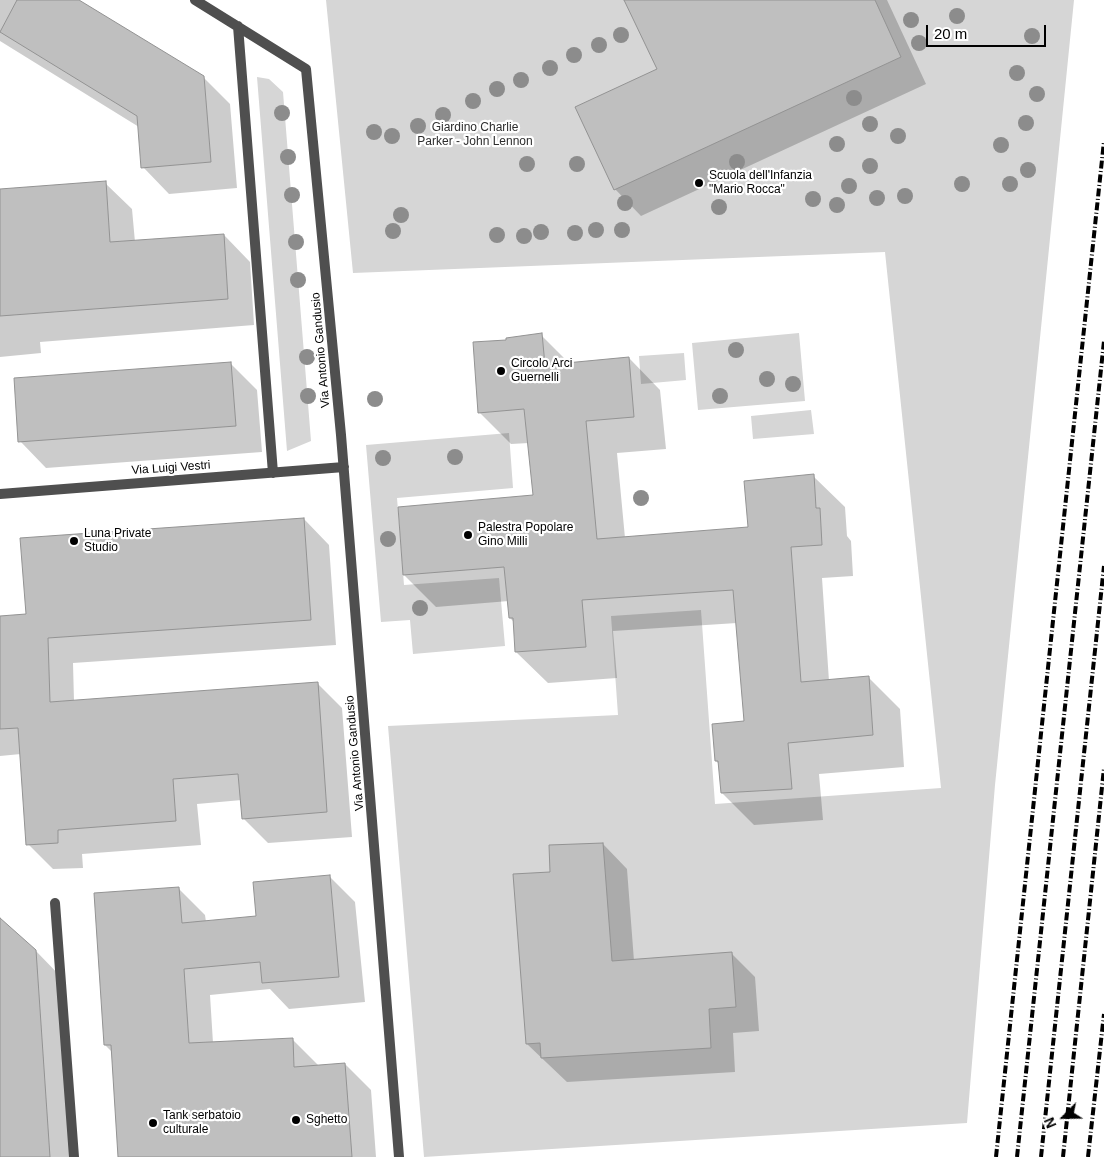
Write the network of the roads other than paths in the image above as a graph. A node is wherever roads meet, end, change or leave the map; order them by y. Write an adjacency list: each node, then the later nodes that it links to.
1 (195, 0): 2 (street)
2 (238, 26): 3 (street, Via Antonio Gandusio); 4 (street)
3 (344, 467): 4 (street, Via Luigi Vestri); 8 (street, Via Antonio Gandusio)
4 (273, 473): 5 (street, Via Luigi Vestri)
5 (0, 494)
6 (55, 903): 7 (street)
7 (74, 1157)
8 (399, 1157)

